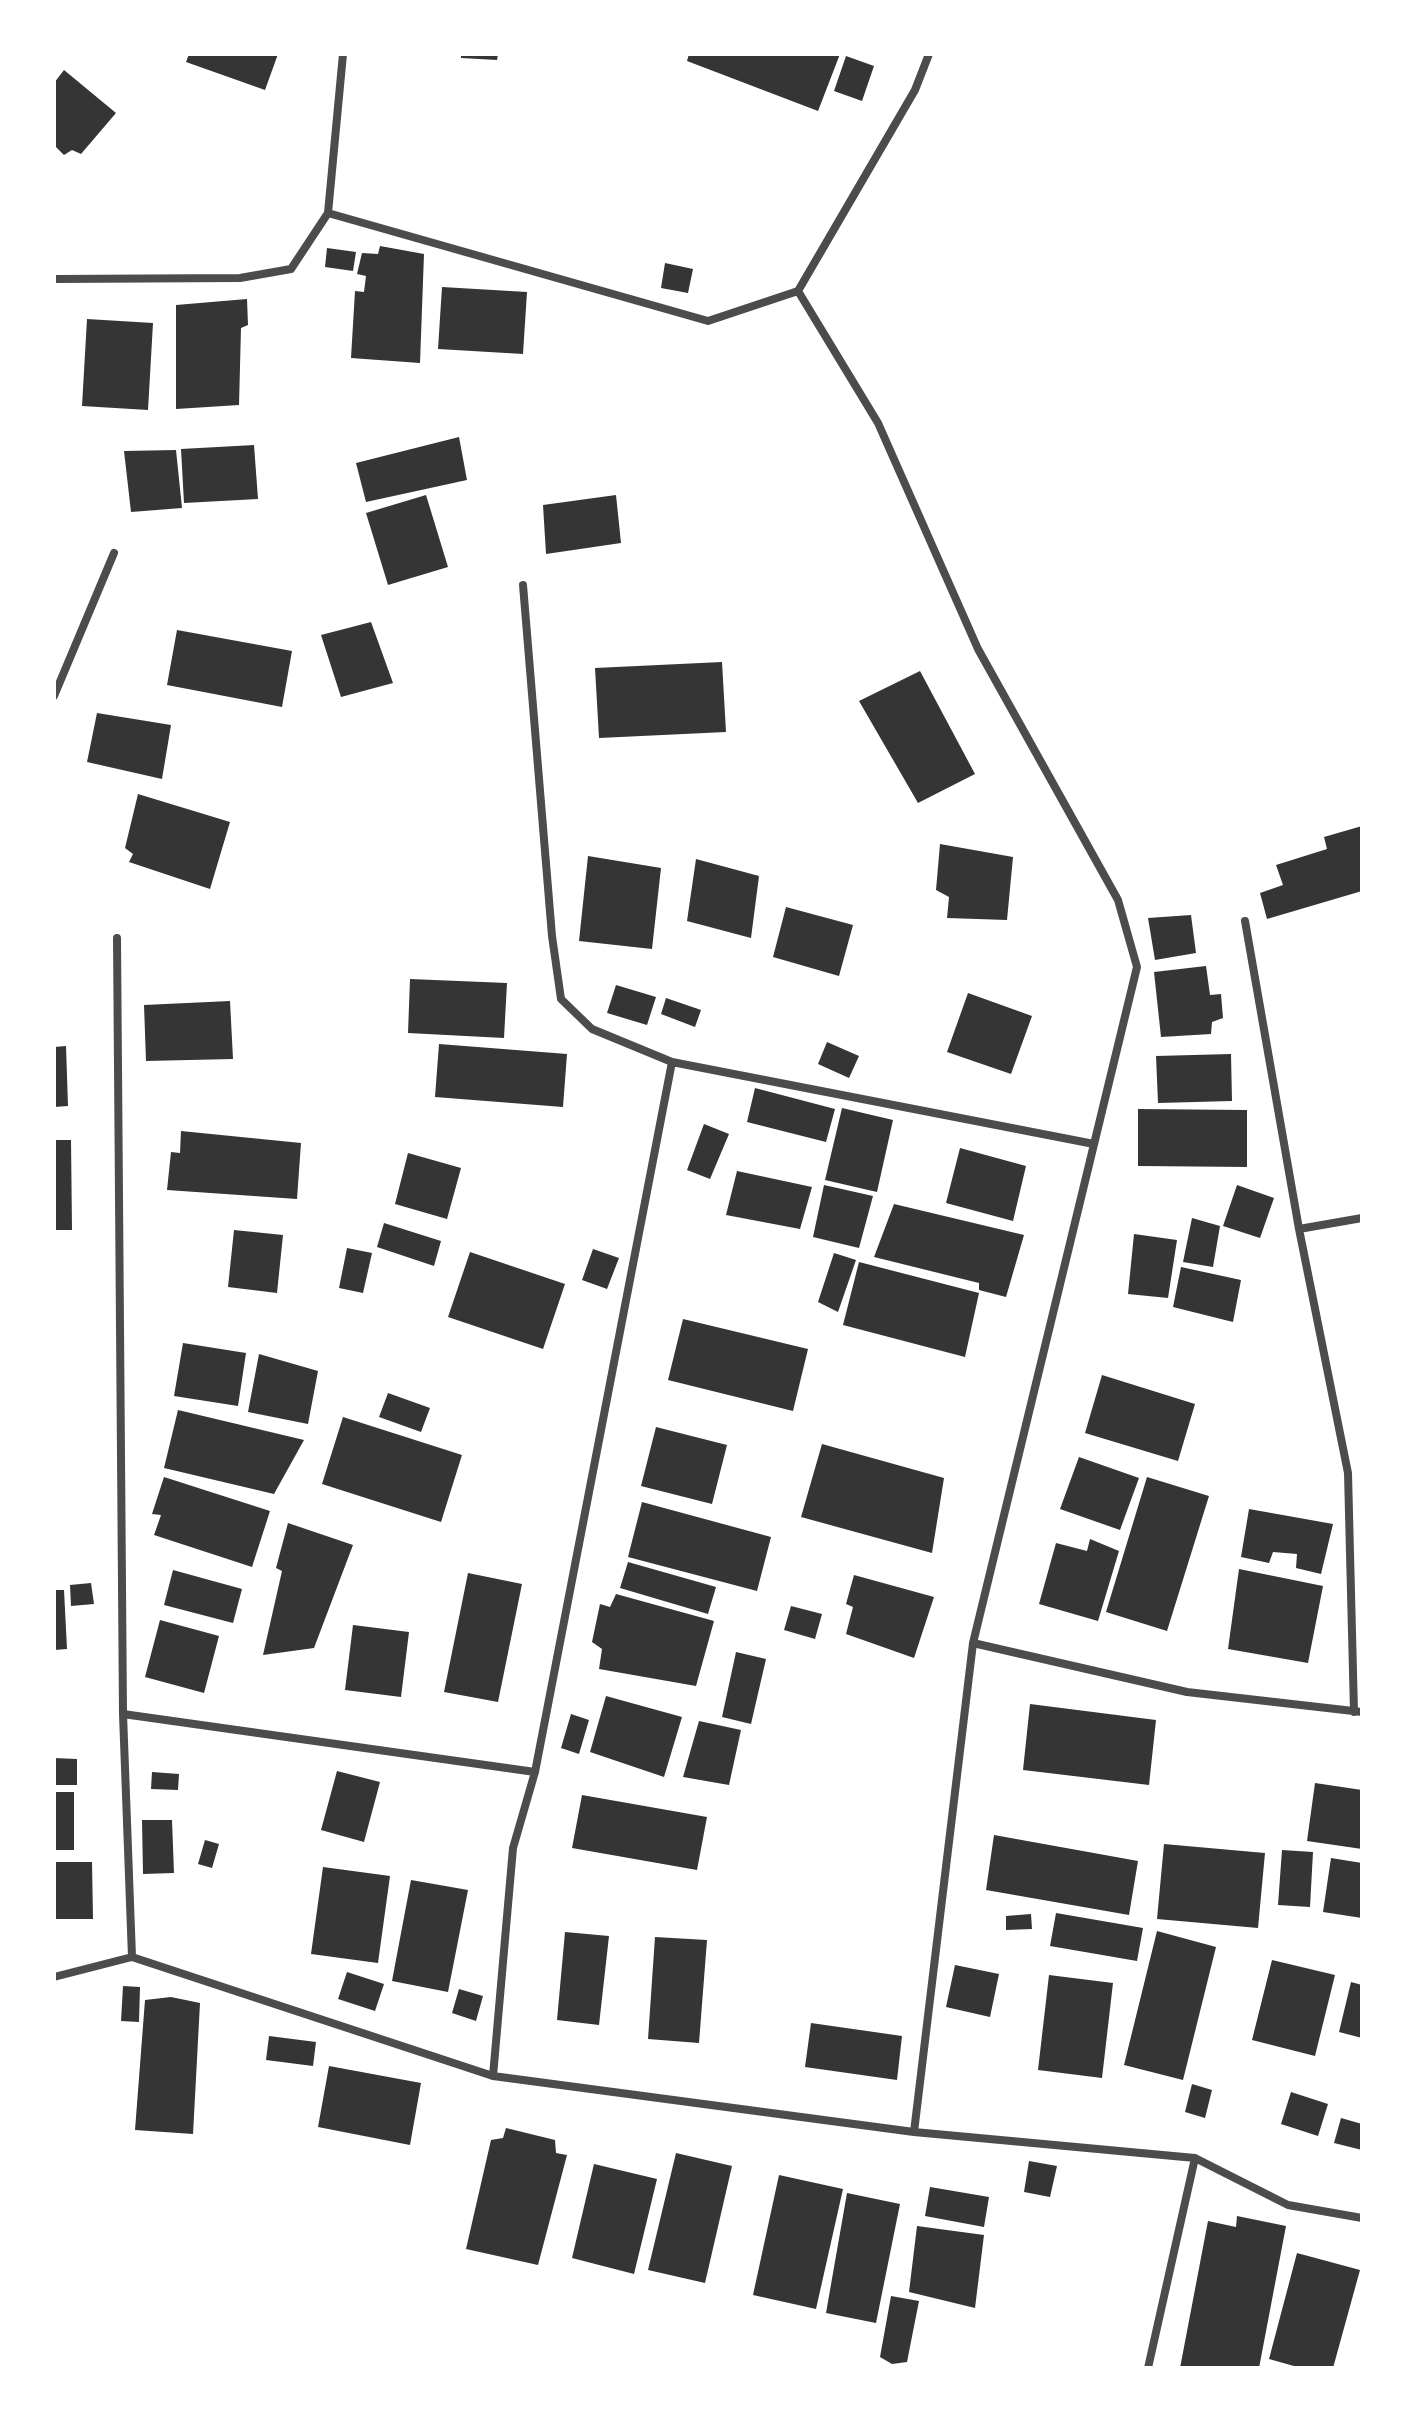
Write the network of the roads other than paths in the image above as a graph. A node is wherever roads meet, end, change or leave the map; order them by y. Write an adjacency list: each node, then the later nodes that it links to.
1 (343, 54): 3 (street)
2 (929, 54): 5 (street)
3 (328, 213): 4 (street); 5 (street)
4 (54, 279)
5 (798, 291): 12 (street)
6 (114, 553): 8 (street)
7 (523, 585): 11 (street)
8 (54, 696)
9 (1245, 921): 14 (street)
10 (117, 938): 17 (street)
11 (672, 1062): 12 (street); 18 (street)
12 (1094, 1144): 15 (street)
13 (1362, 1218): 14 (street)
14 (1299, 1229): 16 (street)
15 (973, 1643): 16 (street); 22 (street)
16 (1358, 1712)
17 (123, 1714): 18 (street); 19 (street)
18 (535, 1772): 21 (street)
19 (132, 1957): 20 (street); 21 (street)
20 (54, 1977)
21 (493, 2076): 22 (street)
22 (914, 2132): 23 (street)
23 (1195, 2158): 24 (street); 25 (street)
24 (1362, 2218)
25 (1148, 2368)

